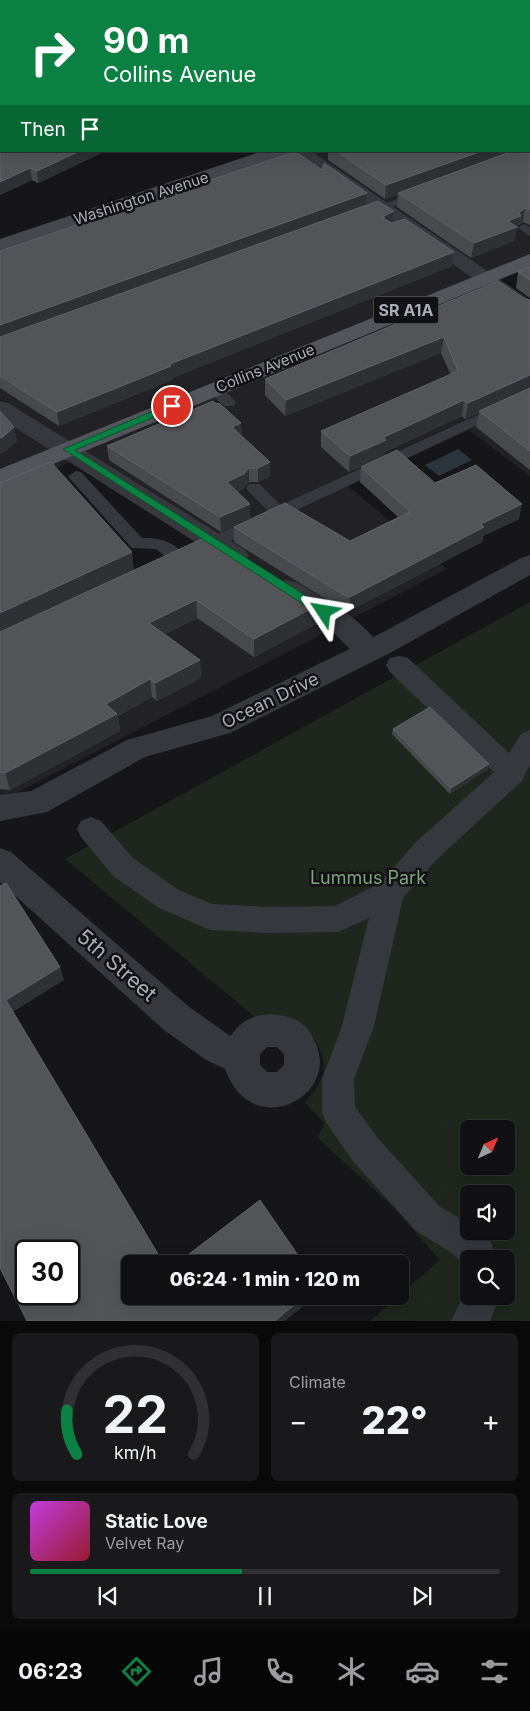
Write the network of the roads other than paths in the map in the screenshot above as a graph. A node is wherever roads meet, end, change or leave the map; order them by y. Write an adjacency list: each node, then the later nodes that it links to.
1 (227, 152): 7 (main road, Washington Avenue)
2 (279, 152): 8 (main road, Washington Avenue)
3 (300, 152): 5 (street)
4 (433, 188): 5 (lane)
5 (382, 208): 6 (lane); 10 (street)
6 (360, 216)
7 (0, 227)
8 (0, 246)
9 (530, 260): 10 (main road, Collins Avenue / SR A1A)
10 (485, 278): 11 (street); 14 (main road, Collins Avenue / SR A1A)
11 (530, 309)
12 (530, 395): 18 (lane)
13 (0, 408): 14 (street)
14 (68, 449): 16 (main road, Collins Avenue / SR A1A); 19 (street)
15 (76, 476): 20 (lane)
16 (0, 478)
17 (254, 488): 18 (lane)
18 (279, 512): 19 (lane)
19 (214, 542): 20 (lane); 23 (street)
20 (179, 559): 22 (lane)
21 (530, 564): 23 (street, Ocean Drive)
22 (161, 568)
23 (369, 651): 27 (street, Ocean Drive)
24 (399, 665): 26 (street)
25 (530, 741): 26 (street)
26 (512, 773): 30 (street)
27 (0, 808)
28 (91, 828): 30 (street)
29 (0, 862): 31 (street, 5th Street)
30 (390, 892): 32 (street)
31 (241, 1058)
32 (476, 1250)
33 (478, 1305): 34 (street)
34 (469, 1321)

